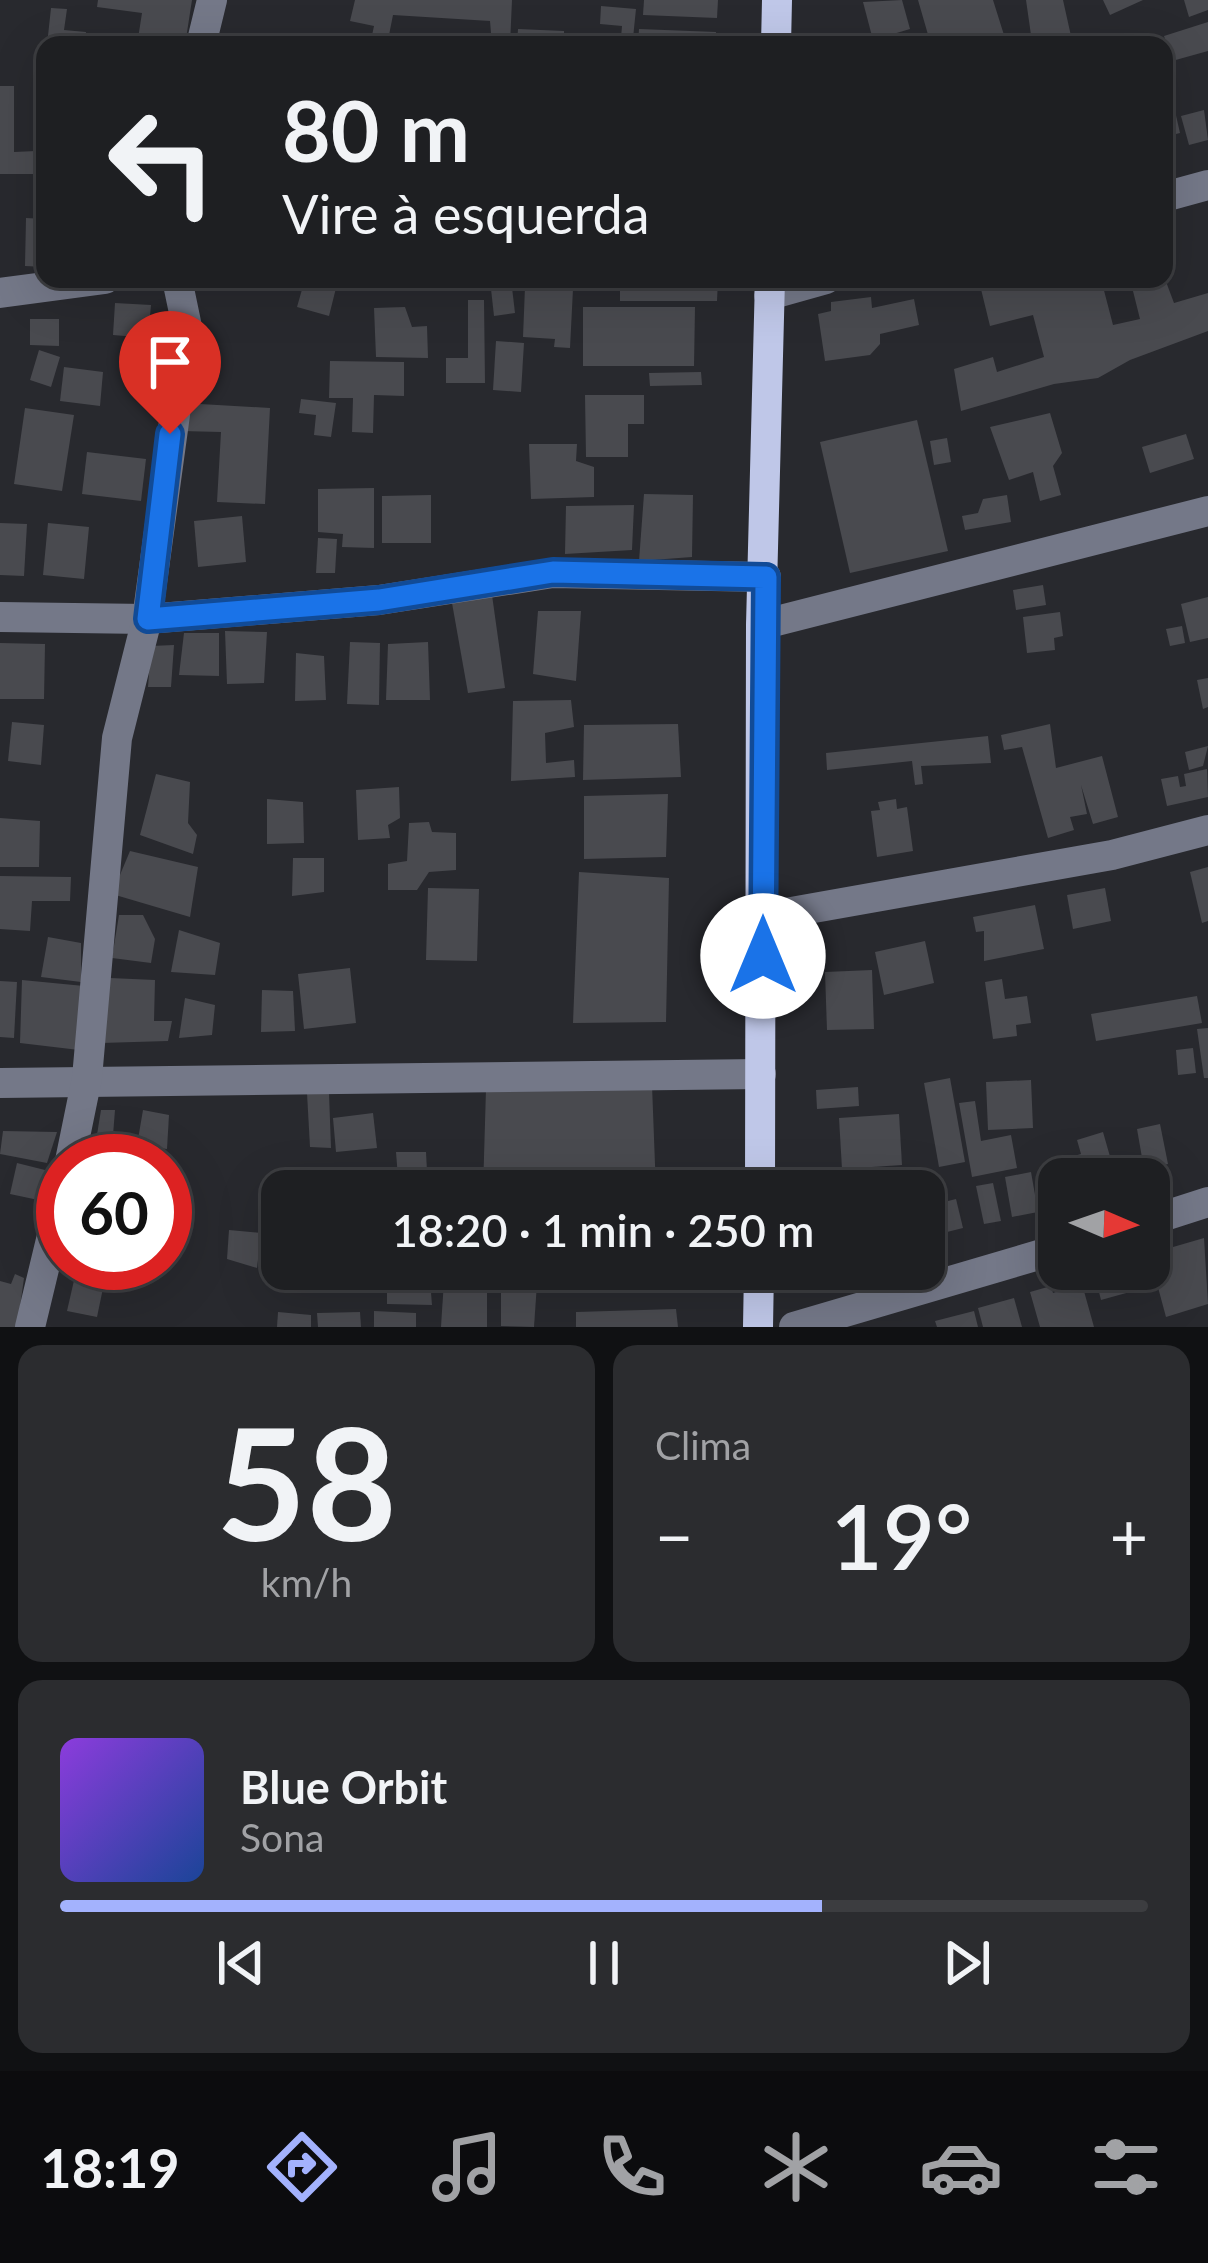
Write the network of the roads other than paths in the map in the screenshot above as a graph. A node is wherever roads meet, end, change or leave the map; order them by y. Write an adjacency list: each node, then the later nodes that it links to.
1 (212, 0): 3 (street)
2 (778, 0): 4 (main road)
3 (203, 36)
4 (776, 36)
5 (1208, 185): 6 (street)
6 (1173, 195)
7 (36, 286): 10 (street)
8 (179, 288): 14 (street)
9 (769, 288): 12 (main road)
10 (3, 289)
11 (1208, 511): 15 (street)
12 (766, 577): 14 (street); 15 (main road)
13 (0, 617): 14 (street)
14 (148, 619): 19 (street)
15 (761, 625): 17 (main road)
16 (1208, 830): 17 (street)
17 (763, 917): 18 (main road)
18 (761, 1074): 19 (street); 22 (main road)
19 (87, 1078): 20 (street); 21 (street)
20 (0, 1083)
21 (76, 1134)
22 (760, 1170)
23 (1208, 1202): 24 (street)
24 (1170, 1214)
25 (1038, 1255): 30 (street)
26 (39, 1290): 28 (street)
27 (759, 1290): 29 (main road)
28 (30, 1327)
29 (758, 1327)
30 (794, 1327)

